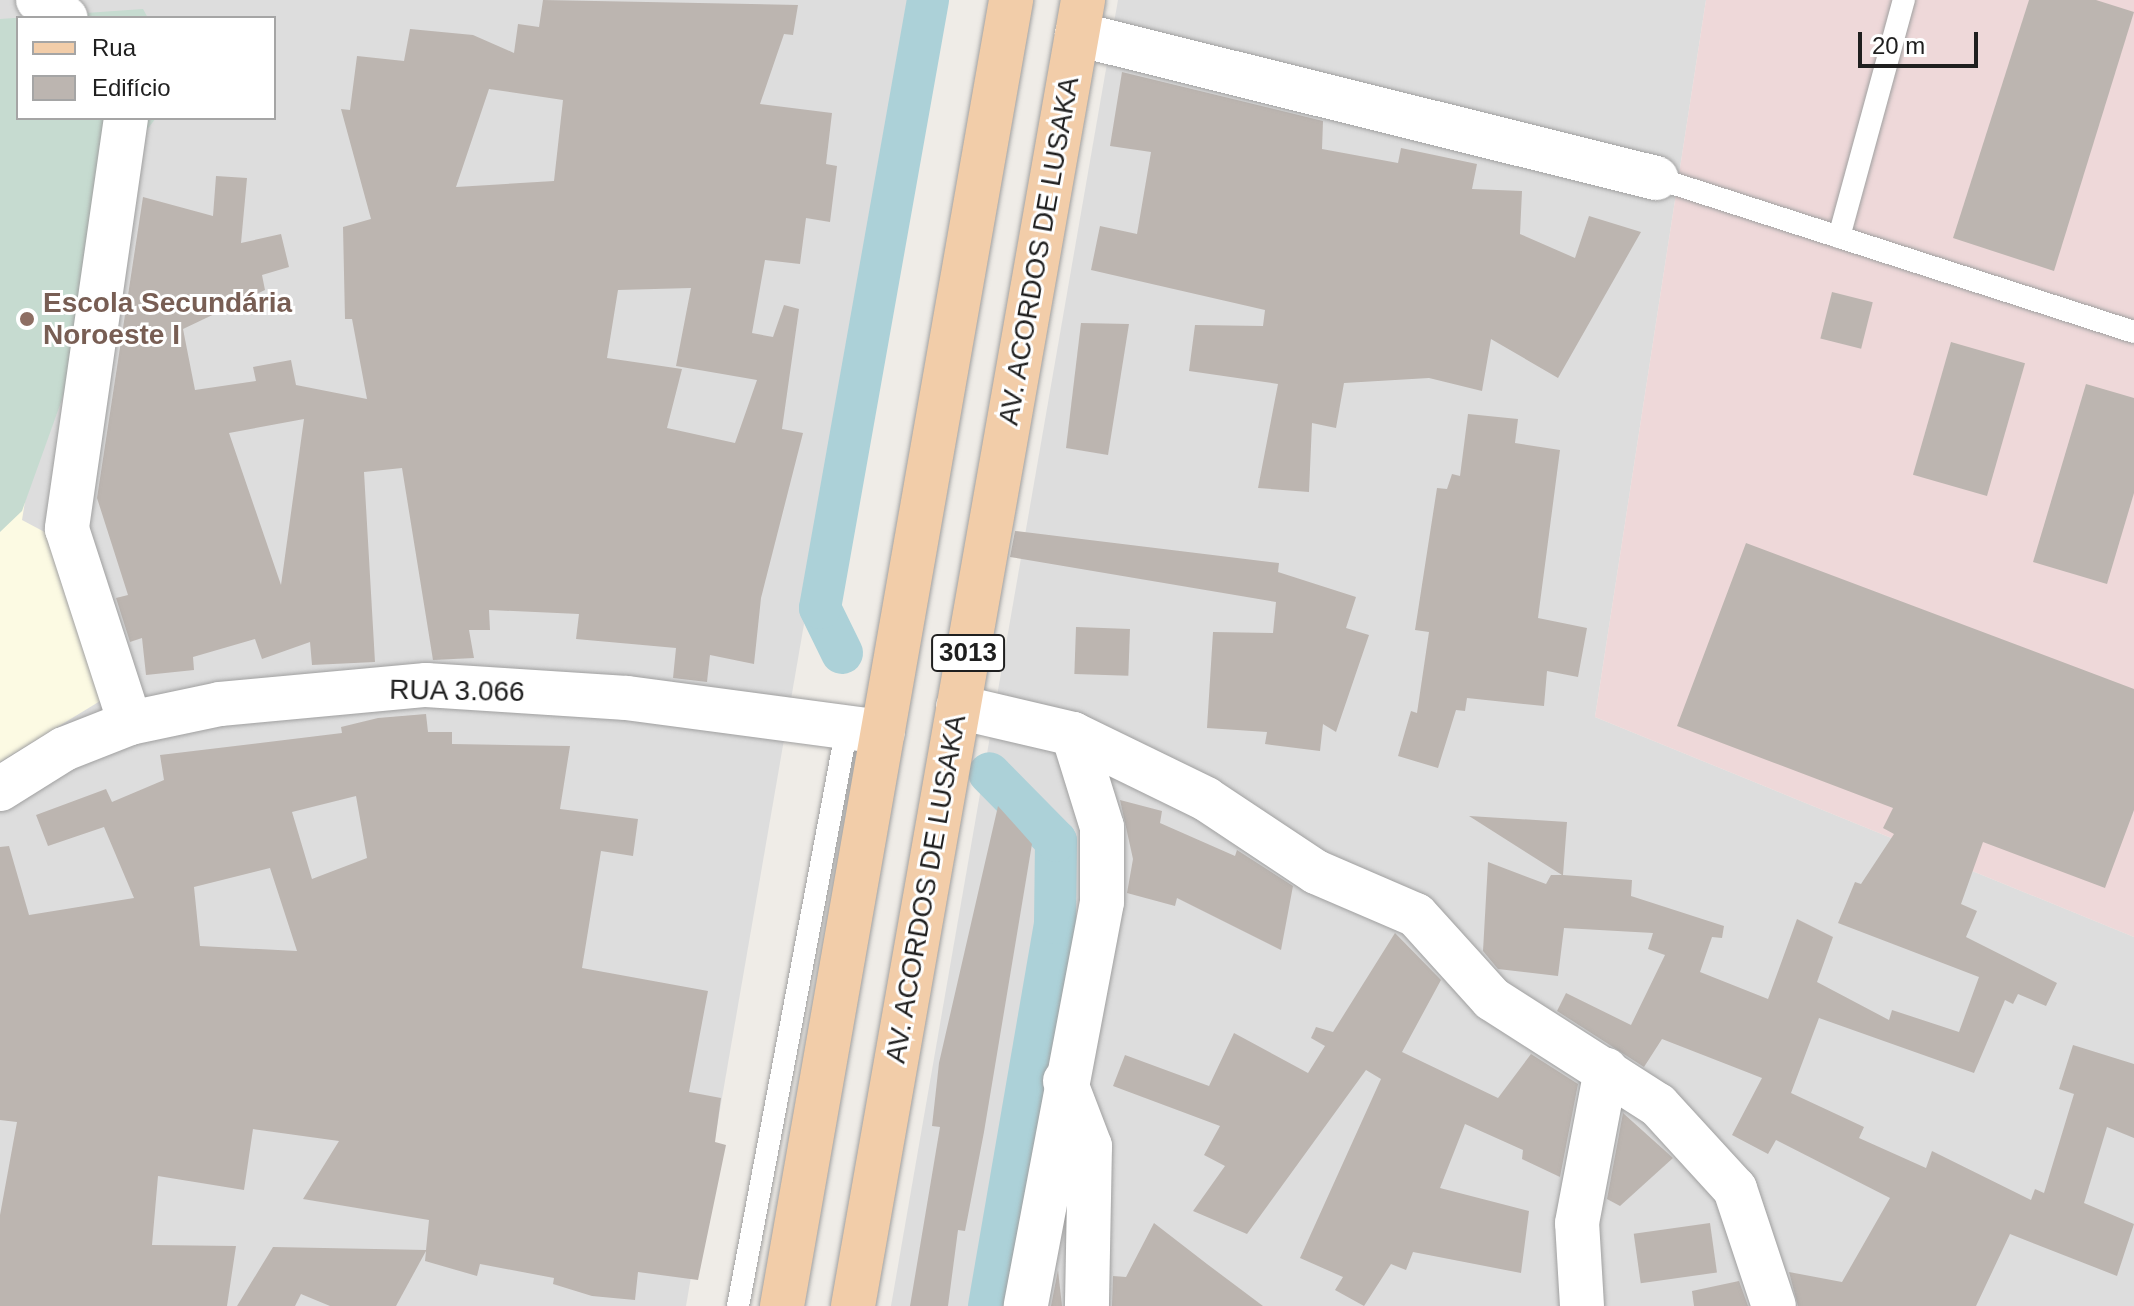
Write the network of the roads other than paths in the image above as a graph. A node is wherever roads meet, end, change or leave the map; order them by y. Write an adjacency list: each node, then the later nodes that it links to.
1 (38, 0): 4 (street)
2 (1011, 0): 12 (main road, 3013)
3 (1904, 0): 8 (lane)
4 (63, 16)
5 (1080, 17): 7 (street); 10 (main road, AV. ACORDOS DE LUSAKA / 3013)
6 (126, 120): 11 (street)
7 (1656, 178): 8 (lane)
8 (1839, 237): 9 (lane)
9 (2134, 332)
10 (958, 707): 13 (street); 19 (main road, AV. ACORDOS DE LUSAKA / 3013)
11 (130, 723): 12 (street, RUA 3.066); 14 (street, RUA 3.066)
12 (865, 729): 17 (lane); 18 (main road, 3013)
13 (1073, 734): 15 (street); 16 (street)
14 (0, 789)
15 (1606, 1070): 22 (street); 23 (street)
16 (1064, 1079): 20 (street); 21 (street)
17 (738, 1306)
18 (782, 1306)
19 (853, 1306)
20 (1026, 1306)
21 (1087, 1306)
22 (1582, 1306)
23 (1774, 1306)

